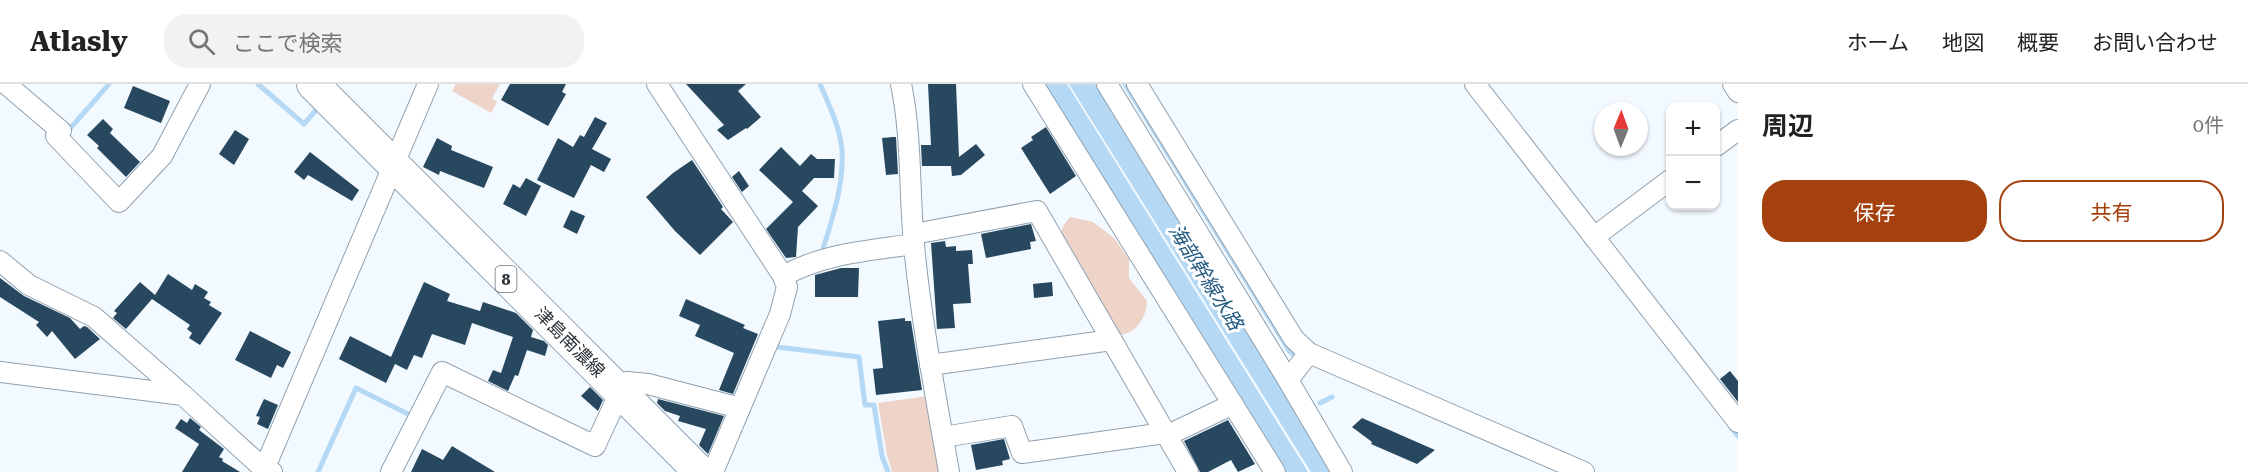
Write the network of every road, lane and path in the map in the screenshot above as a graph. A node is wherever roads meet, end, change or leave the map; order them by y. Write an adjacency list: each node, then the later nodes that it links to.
1 (6, 84): 2 (street)
2 (200, 84)
3 (313, 84): 15 (main road, 津島南濃線 / 8)
4 (428, 84): 15 (street)
5 (657, 84): 20 (street)
6 (902, 84): 18 (street)
7 (1033, 84): 28 (street)
8 (1107, 84): 25 (street)
9 (1137, 84): 22 (street)
10 (1475, 84): 17 (street)
11 (1733, 84): 12 (street)
12 (1738, 92)
13 (1738, 130): 14 (street)
14 (1720, 144)
15 (394, 167): 26 (main road, 津島南濃線 / 8); 33 (street)
16 (1666, 184): 17 (street)
17 (1594, 237): 30 (street)
18 (914, 239): 20 (street); 21 (street); 23 (street)
19 (0, 261): 27 (street)
20 (783, 276): 29 (street)
21 (1112, 340): 23 (street); 31 (street)
22 (1309, 353): 25 (street); 41 (street)
23 (930, 365): 32 (street)
24 (0, 372): 27 (street)
25 (1288, 380): 40 (street)
26 (620, 392): 29 (street); 34 (street); 35 (main road, 津島南濃線 / 8)
27 (183, 395): 33 (street)
28 (1233, 404): 31 (street); 39 (street)
29 (740, 408): 36 (street)
30 (1738, 422)
31 (1166, 434): 32 (street); 38 (street)
32 (943, 437): 37 (street)
33 (266, 471)
34 (391, 472)
35 (700, 472)
36 (713, 472)
37 (949, 472)
38 (1188, 472)
39 (1275, 472)
40 (1342, 472)
41 (1584, 472)

